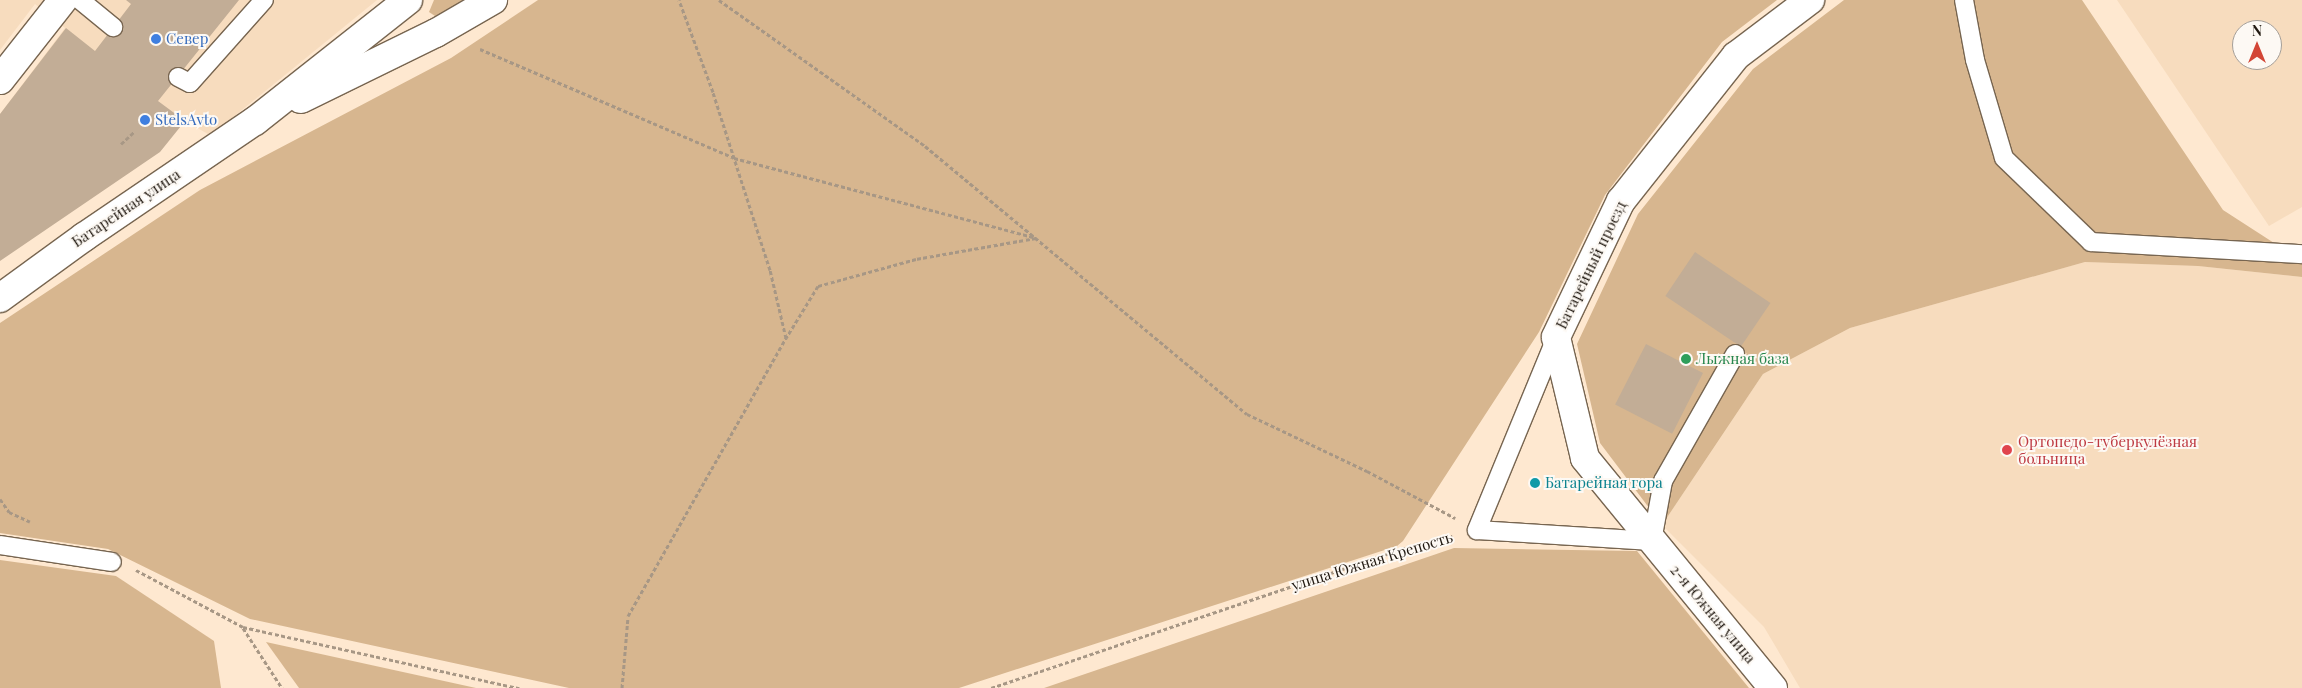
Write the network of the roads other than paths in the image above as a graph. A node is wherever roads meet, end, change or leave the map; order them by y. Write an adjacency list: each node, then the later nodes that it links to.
1 (63, 0): 10 (street)
2 (80, 0): 8 (lane)
3 (264, 0): 9 (lane)
4 (408, 0): 11 (street, Батарейная улица)
5 (493, 0): 11 (street, Батарейная улица)
6 (1810, 0): 14 (street, Батарейный проезд)
7 (1964, 0): 12 (lane)
8 (113, 27)
9 (178, 77)
10 (0, 80)
11 (255, 121): 13 (street, Батарейная улица)
12 (2302, 254)
13 (0, 298)
14 (1556, 337): 16 (street, 2-я Южная улица); 16 (lane, Батарейный проезд)
15 (1735, 354): 16 (lane)
16 (1652, 541): 19 (street, 2-я Южная улица)
17 (0, 545): 18 (lane)
18 (112, 562)
19 (1773, 688)

